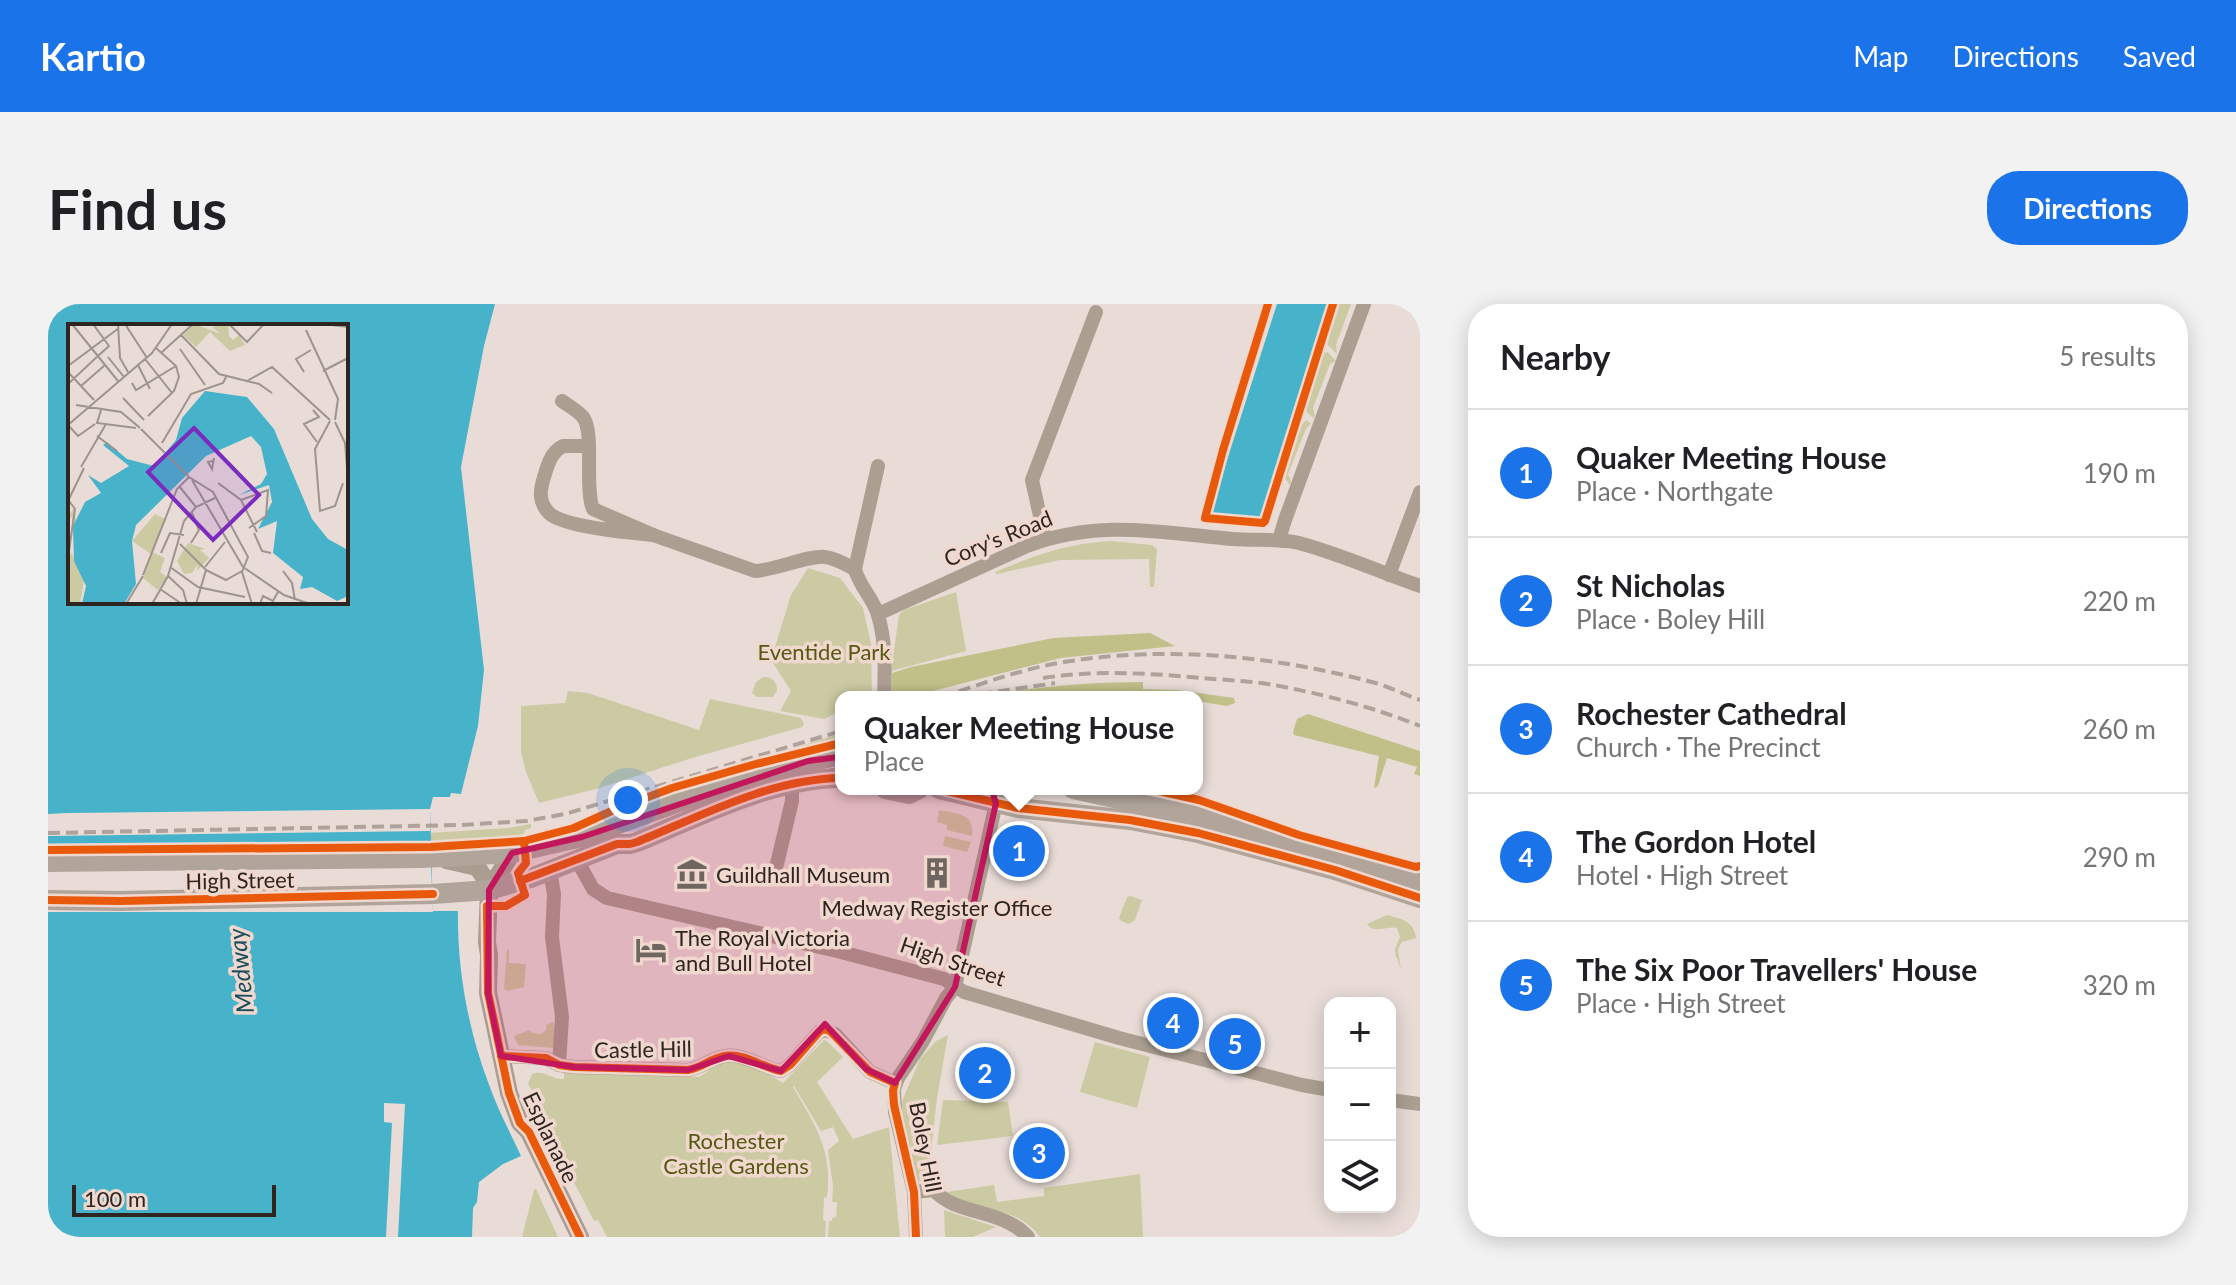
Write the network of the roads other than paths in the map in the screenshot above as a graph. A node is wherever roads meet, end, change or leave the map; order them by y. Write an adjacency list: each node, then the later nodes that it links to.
1 (1364, 304): 9 (street)
2 (1096, 312): 8 (street)
3 (562, 401): 4 (street)
4 (588, 446): 7 (street); 7 (street)
5 (878, 466): 10 (street)
6 (1420, 492): 11 (street)
7 (653, 535): 10 (street)
8 (1045, 539): 9 (street, Cory's Road); 13 (street, Cory's Road)
9 (1282, 541): 11 (street, Cory's Road)
10 (855, 569): 13 (street)
11 (1389, 575): 12 (street, Cory's Road)
12 (1420, 586)
13 (878, 614): 14 (street)
14 (884, 691)
15 (835, 756): 20 (main road, High Street)
16 (835, 778): 17 (main road, High Street)
17 (792, 785): 22 (main road, High Street); 24 (street)
18 (1101, 795): 26 (main road)
19 (994, 796): 28 (main road); 30 (street, Boley Hill)
20 (512, 853): 21 (main road, High Street); 27 (street, Esplanade)
21 (432, 857): 23 (main road, High Street); 27 (street)
22 (577, 860): 25 (main road, High Street); 30 (street, High Street)
23 (48, 862)
24 (776, 868)
25 (550, 871): 27 (main road, High Street); 32 (street)
26 (1420, 880)
27 (489, 890): 29 (main road, High Street); 31 (street, Esplanade)
28 (1420, 898)
29 (48, 900)
30 (955, 987): 33 (street, Boley Hill); 34 (street, High Street)
31 (501, 1056): 32 (street, Castle Hill); 38 (street, Esplanade)
32 (559, 1065): 33 (street, Castle Hill)
33 (895, 1083): 37 (street, Boley Hill)
34 (1324, 1089)
35 (1396, 1101): 36 (street)
36 (1420, 1104)
37 (914, 1192): 39 (street, Boley Hill); 40 (street)
38 (580, 1237)
39 (916, 1237)
40 (1028, 1237)

